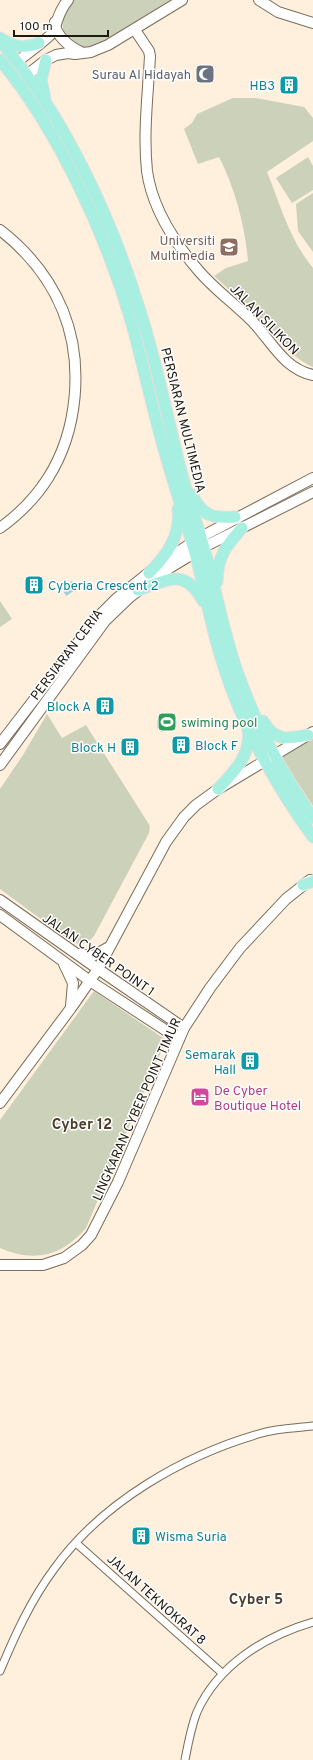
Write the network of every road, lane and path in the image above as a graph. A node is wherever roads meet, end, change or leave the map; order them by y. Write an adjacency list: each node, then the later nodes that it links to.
1 (68, 0): 4 (street)
2 (182, 0): 6 (street)
3 (259, 0): 5 (street)
4 (56, 22): 9 (street); 10 (street)
5 (313, 23)
6 (135, 30): 10 (street); 17 (street, JALAN SILIKON)
7 (0, 38): 9 (main road)
8 (0, 41): 13 (main road, PERSIARAN MULTIMEDIA)
9 (39, 43): 13 (street)
10 (91, 52): 12 (street)
11 (0, 60): 19 (main road, PERSIARAN MULTIMEDIA)
12 (46, 60): 14 (street); 15 (main road)
13 (18, 61): 14 (main road, PERSIARAN MULTIMEDIA)
14 (27, 75): 15 (main road, PERSIARAN MULTIMEDIA)
15 (47, 107): 18 (main road, PERSIARAN MULTIMEDIA)
16 (0, 230): 23 (street)
17 (313, 375)
18 (179, 462): 22 (main road); 25 (main road, PERSIARAN MULTIMEDIA)
19 (172, 476): 25 (main road, PERSIARAN MULTIMEDIA); 26 (main road)
20 (313, 478): 22 (street, PERSIARAN CERIA)
21 (313, 492): 24 (street, PERSIARAN CERIA)
22 (235, 517): 25 (street, PERSIARAN CERIA)
23 (0, 528)
24 (242, 528): 25 (street, PERSIARAN CERIA); 28 (main road)
25 (198, 545): 26 (street, PERSIARAN CERIA); 27 (street, PERSIARAN CERIA); 28 (main road, PERSIARAN MULTIMEDIA); 29 (main road, PERSIARAN MULTIMEDIA)
26 (149, 573): 33 (street, PERSIARAN CERIA)
27 (138, 590): 29 (main road); 35 (street, PERSIARAN CERIA)
28 (219, 607): 30 (main road, PERSIARAN MULTIMEDIA)
29 (208, 609): 31 (main road, PERSIARAN MULTIMEDIA)
30 (230, 648): 32 (main road); 34 (main road, PERSIARAN MULTIMEDIA)
31 (247, 726): 34 (main road, PERSIARAN MULTIMEDIA); 36 (main road)
32 (311, 733): 34 (street)
33 (0, 744)
34 (270, 758): 36 (street); 37 (main road, PERSIARAN MULTIMEDIA); 38 (main road, PERSIARAN MULTIMEDIA)
35 (0, 765)
36 (218, 789): 43 (street)
37 (313, 818)
38 (313, 837)
39 (313, 878): 40 (street, LINGKARAN CYBER POINT TIMUR)
40 (308, 884): 49 (street, LINGKARAN CYBER POINT TIMUR)
41 (0, 900): 44 (street, JALAN CYBER POINT 1)
42 (0, 915): 45 (street, JALAN CYBER POINT 1)
43 (110, 947): 44 (street); 46 (street)
44 (74, 952): 46 (street, JALAN CYBER POINT 1)
45 (55, 955): 47 (street, JALAN CYBER POINT 1); 48 (street)
46 (98, 970): 47 (street); 49 (street, JALAN CYBER POINT 1)
47 (90, 981): 48 (street); 50 (street, JALAN CYBER POINT 1)
48 (71, 1008): 51 (street)
49 (184, 1028): 50 (street, LINGKARAN CYBER POINT TIMUR)
50 (178, 1039): 53 (street, LINGKARAN CYBER POINT TIMUR)
51 (0, 1103)
52 (0, 1257): 53 (street)
53 (13, 1264): 54 (street, LINGKARAN CYBER POINT TIMUR)
54 (0, 1265)
55 (313, 1426): 56 (street)
56 (76, 1543): 58 (street); 59 (street, JALAN TEKNOKRAT 8)
57 (313, 1622): 59 (street)
58 (0, 1671)
59 (222, 1673): 60 (street)
60 (185, 1760)

